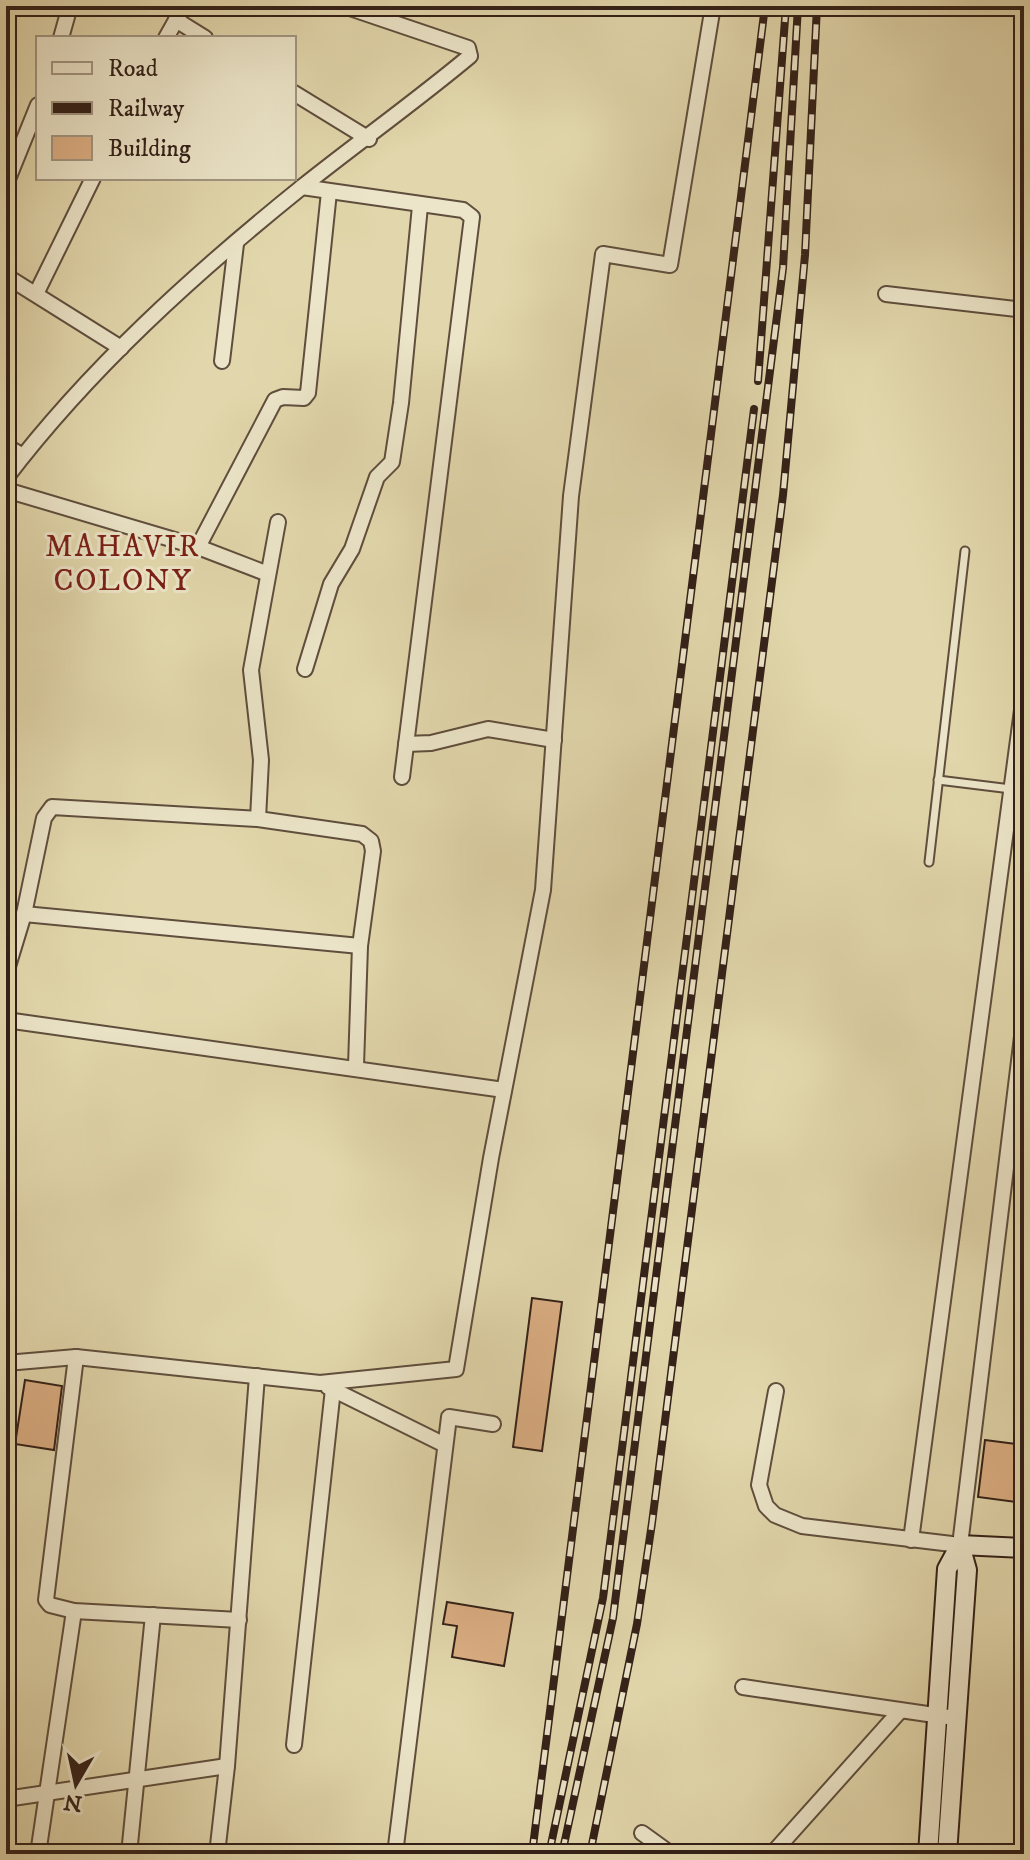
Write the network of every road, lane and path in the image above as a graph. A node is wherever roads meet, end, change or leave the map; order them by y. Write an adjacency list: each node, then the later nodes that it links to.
1 (70, 6): 6 (street)
2 (184, 6): 5 (street)
3 (344, 6): 11 (street)
4 (713, 6): 34 (street)
5 (176, 20): 7 (street); 8 (street)
6 (62, 36)
7 (167, 36)
8 (202, 36)
9 (296, 94): 11 (street)
10 (36, 110): 13 (street)
11 (369, 139): 14 (street)
12 (92, 180): 19 (street)
13 (6, 184)
14 (302, 187): 15 (street); 17 (street)
15 (329, 192): 16 (street); 29 (street)
16 (420, 206): 32 (street); 35 (street)
17 (236, 244): 22 (street); 23 (street)
18 (6, 276): 19 (street)
19 (36, 294): 22 (street)
20 (886, 294): 21 (street)
21 (1024, 310)
22 (121, 348): 25 (street)
23 (222, 361)
24 (6, 446): 25 (street)
25 (23, 456): 26 (street)
26 (6, 478)
27 (6, 490): 29 (street)
28 (278, 522): 31 (street)
29 (198, 547): 31 (street)
30 (965, 551): 37 (lane)
31 (268, 574): 39 (street)
32 (305, 669)
33 (1024, 695): 38 (street)
34 (554, 740): 35 (street); 47 (street)
35 (406, 744): 36 (street)
36 (402, 777)
37 (938, 780): 38 (lane); 40 (lane)
38 (1011, 789): 55 (street)
39 (258, 819): 41 (street); 42 (street)
40 (929, 862)
41 (24, 914): 42 (street); 43 (street)
42 (360, 946): 46 (street)
43 (6, 973)
44 (6, 1020): 46 (street)
45 (1024, 1020): 56 (street)
46 (356, 1066): 47 (street)
47 (504, 1090): 51 (street)
48 (76, 1357): 49 (street); 50 (street); 58 (street)
49 (6, 1363)
50 (257, 1376): 51 (street); 60 (street)
51 (327, 1386): 54 (street); 64 (street)
52 (776, 1391): 55 (street)
53 (493, 1424): 54 (street)
54 (445, 1445): 73 (street)
55 (911, 1540): 56 (street)
56 (960, 1545): 57 (street); 63 (street)
57 (1024, 1548)
58 (74, 1611): 59 (street); 67 (street)
59 (153, 1615): 60 (street); 66 (street)
60 (239, 1620): 65 (street)
61 (743, 1687): 62 (street)
62 (900, 1711): 63 (street); 75 (street)
63 (946, 1716): 76 (street); 77 (street)
64 (294, 1745)
65 (227, 1766): 66 (street); 72 (street)
66 (137, 1781): 67 (street); 71 (street)
67 (45, 1796): 68 (street); 70 (street)
68 (6, 1799)
69 (642, 1833): 74 (street)
70 (38, 1854)
71 (129, 1854)
72 (217, 1854)
73 (395, 1854)
74 (671, 1854)
75 (772, 1854)
76 (928, 1854)
77 (947, 1854)

